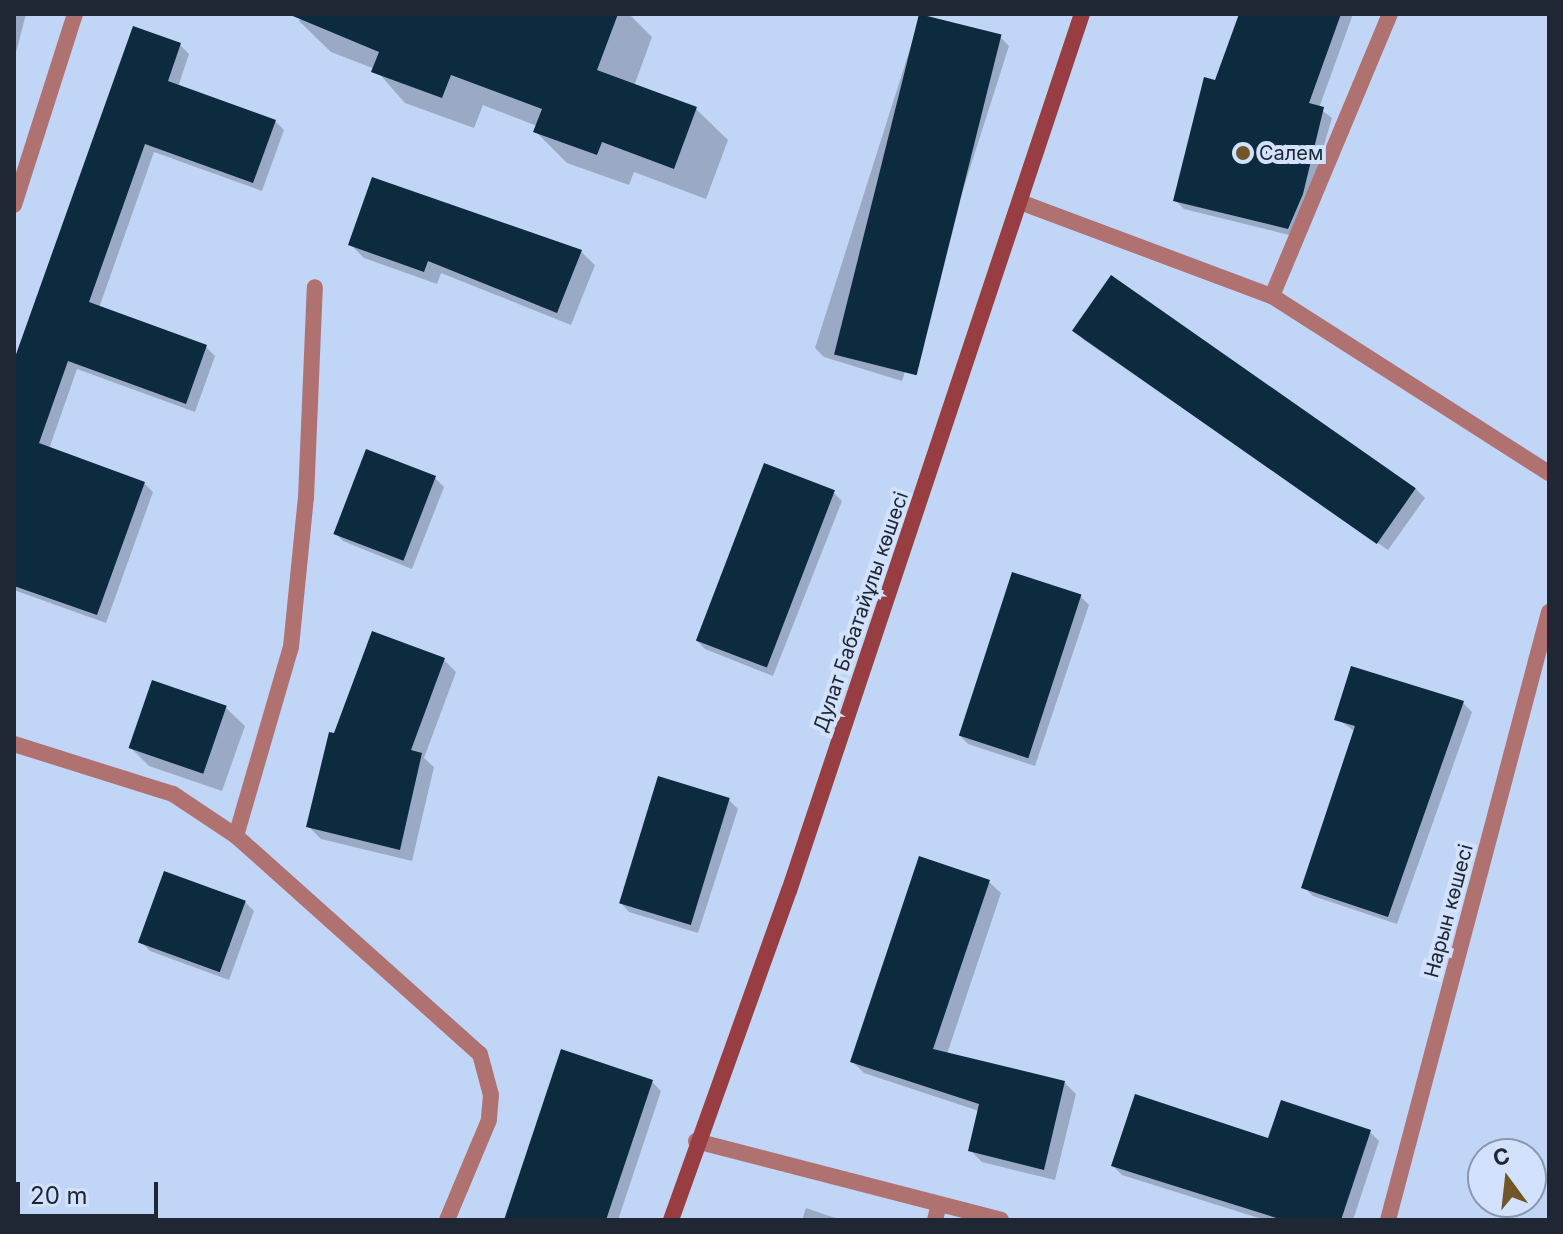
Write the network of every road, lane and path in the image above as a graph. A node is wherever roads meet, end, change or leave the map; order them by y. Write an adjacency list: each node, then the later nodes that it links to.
1 (75, 14): 5 (street)
2 (1082, 14): 4 (street, Дулат Бабатайұлы көшесі)
3 (1390, 14): 7 (street)
4 (1020, 202): 7 (street); 12 (street, Дулат Бабатайұлы көшесі)
5 (14, 205)
6 (315, 287): 11 (street)
7 (1272, 296): 8 (street)
8 (1549, 473)
9 (1549, 612): 17 (street, Нарын көшесі)
10 (14, 744): 11 (street)
11 (236, 836): 14 (street)
12 (696, 1141): 13 (street); 15 (street, Дулат Бабатайұлы көшесі)
13 (937, 1212): 16 (street)
14 (447, 1220)
15 (671, 1220)
16 (1001, 1220)
17 (1388, 1220)

